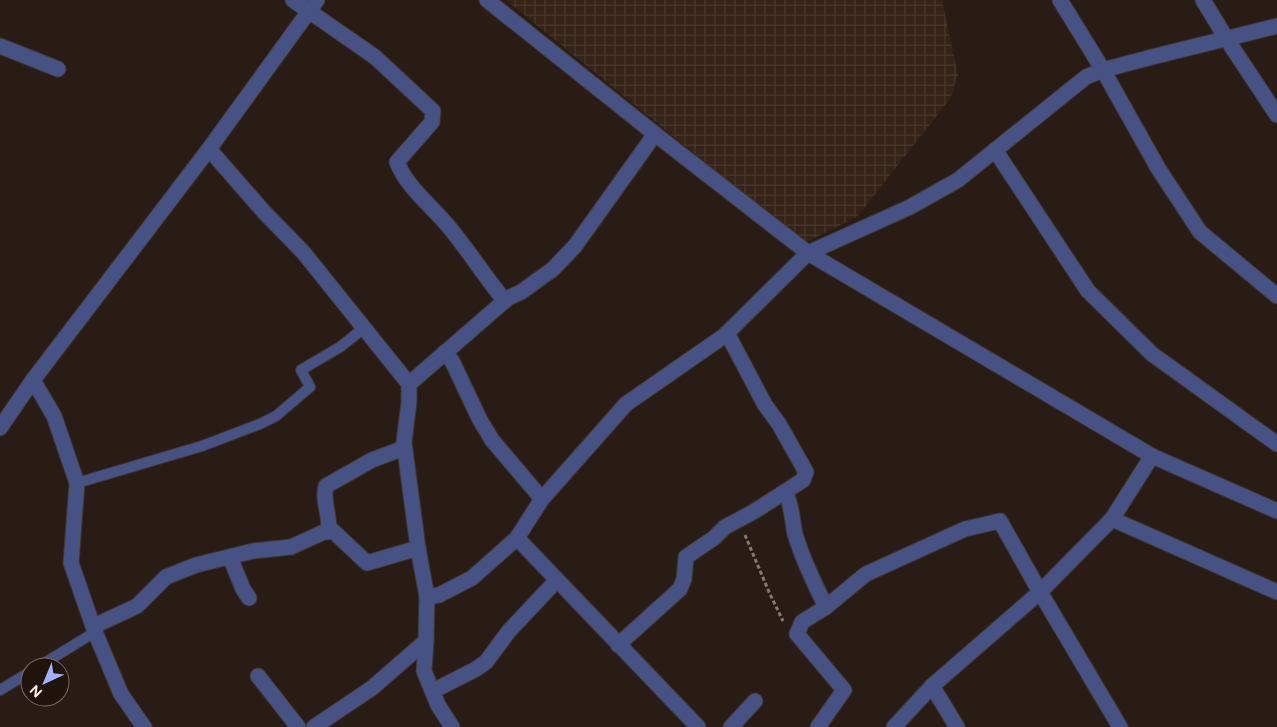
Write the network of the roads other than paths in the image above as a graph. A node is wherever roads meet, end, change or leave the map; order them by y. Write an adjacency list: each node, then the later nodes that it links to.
1 (292, 0): 5 (street)
2 (488, 0): 12 (street)
3 (1060, 0): 10 (street)
4 (1203, 0): 7 (street)
5 (313, 5): 13 (street); 17 (street)
6 (1277, 26): 7 (street)
7 (1226, 38): 10 (street); 11 (street)
8 (0, 46): 9 (street)
9 (58, 69)
10 (1103, 70): 14 (street); 16 (street)
11 (1277, 115)
12 (655, 134): 15 (street); 17 (street)
13 (209, 149): 18 (street); 21 (street)
14 (995, 150): 15 (street); 24 (street)
15 (808, 253): 19 (street); 26 (street)
16 (1277, 296)
17 (505, 301): 20 (street)
18 (364, 328): 22 (street); 27 (lane)
19 (727, 333): 28 (street); 29 (street)
20 (444, 353): 22 (street); 29 (street)
21 (33, 380): 23 (street); 27 (street)
22 (409, 384): 25 (street)
23 (0, 428)
24 (1277, 444)
25 (404, 448): 32 (street); 34 (street)
26 (1152, 456): 30 (street); 31 (street)
27 (77, 483): 42 (street)
28 (785, 492): 41 (street); 44 (street)
29 (542, 499): 33 (street)
30 (1277, 511)
31 (1112, 519): 37 (street); 38 (street)
32 (329, 532): 34 (street); 35 (street)
33 (517, 538): 36 (street); 39 (street)
34 (418, 548): 39 (street)
35 (230, 557): 40 (street); 42 (street)
36 (557, 580): 44 (street); 50 (street)
37 (1040, 592): 41 (street); 48 (street); 61 (street)
38 (1277, 592)
39 (428, 596): 43 (street)
40 (249, 598)
41 (826, 607): 58 (street)
42 (94, 629): 45 (lane); 52 (street)
43 (426, 641): 50 (street); 54 (street)
44 (618, 645): 56 (street)
45 (53, 657)
46 (258, 676): 53 (street)
47 (20, 678): 49 (lane)
48 (932, 686): 59 (street); 60 (street)
49 (0, 690)
50 (433, 691): 55 (street)
51 (755, 701): 57 (street)
52 (144, 727)
53 (298, 727)
54 (314, 727)
55 (452, 727)
56 (698, 727)
57 (731, 727)
58 (818, 727)
59 (894, 727)
60 (957, 727)
61 (1120, 727)

